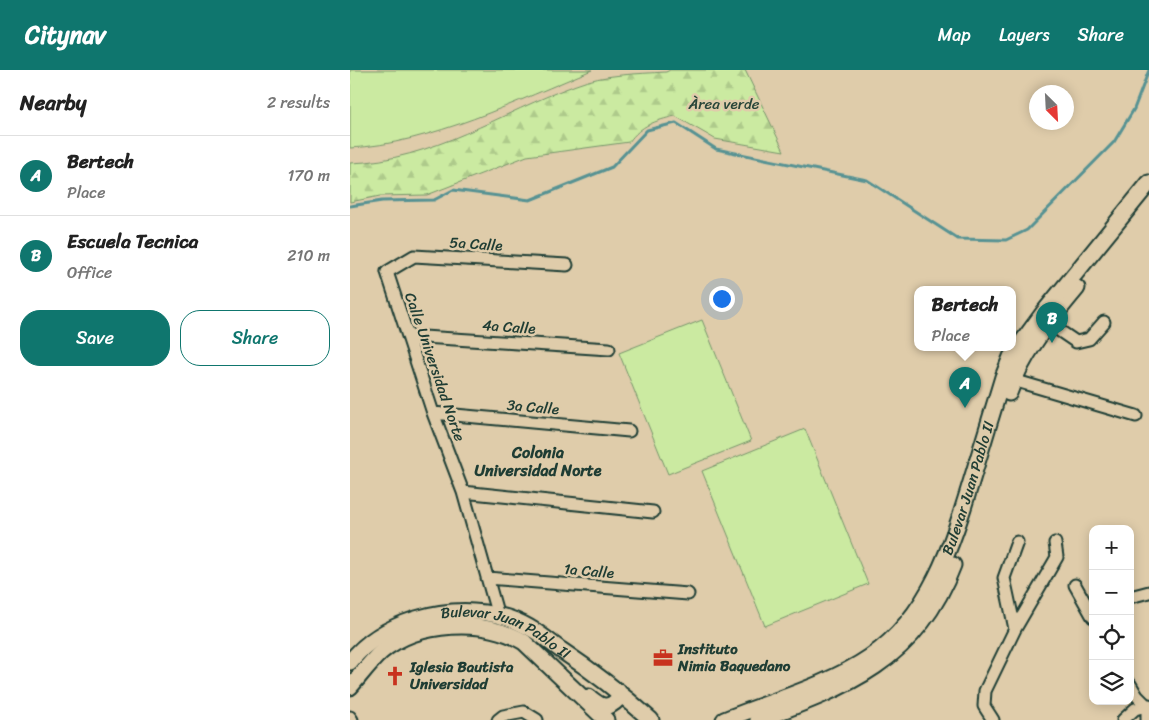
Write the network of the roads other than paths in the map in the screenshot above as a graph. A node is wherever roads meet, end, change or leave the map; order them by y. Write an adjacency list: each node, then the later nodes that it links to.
1 (1149, 183): 38 (main road, Bulevar Juan Pablo II)
2 (1149, 199): 6 (main road, Bulevar Juan Pablo II)
3 (567, 265): 4 (street, 5a Calle)
4 (387, 272): 7 (street, Calle Universidad Norte)
5 (1104, 322): 6 (street)
6 (1048, 323): 9 (main road, Bulevar Juan Pablo II)
7 (408, 336): 8 (street, 4a Calle); 10 (street, Calle Universidad Norte)
8 (609, 349)
9 (1013, 380): 11 (street); 39 (main road, Bulevar Juan Pablo II)
10 (434, 413): 12 (street, 3a Calle); 13 (street, Calle Universidad Norte)
11 (1136, 416)
12 (629, 431)
13 (463, 492): 14 (street); 17 (street, Calle Universidad Norte)
14 (653, 512)
15 (1017, 542): 24 (street)
16 (1055, 543): 24 (street)
17 (488, 578): 20 (street, 1a Calle); 23 (street, Calle Universidad Norte)
18 (1075, 585): 22 (street)
19 (1149, 592): 21 (street)
20 (688, 594)
21 (1134, 596)
22 (1092, 615)
23 (498, 616): 25 (main road, Bulevar Juan Pablo II); 26 (main road, Bulevar Juan Pablo II)
24 (1015, 629): 40 (street)
25 (350, 662)
26 (591, 669): 28 (main road); 29 (main road, Bulevar Juan Pablo II)
27 (350, 687): 28 (main road, Bulevar Juan Pablo II)
28 (576, 690): 29 (main road); 33 (main road, Bulevar Juan Pablo II)
29 (618, 691): 37 (main road, Bulevar Juan Pablo II)
30 (1134, 691): 31 (street)
31 (1148, 705): 41 (street); 42 (street)
32 (350, 717): 34 (street)
33 (600, 717)
34 (352, 720)
35 (498, 720): 36 (street)
36 (537, 720)
37 (651, 720)
38 (724, 720)
39 (758, 720)
40 (993, 720)
41 (1123, 720)
42 (1147, 720)

